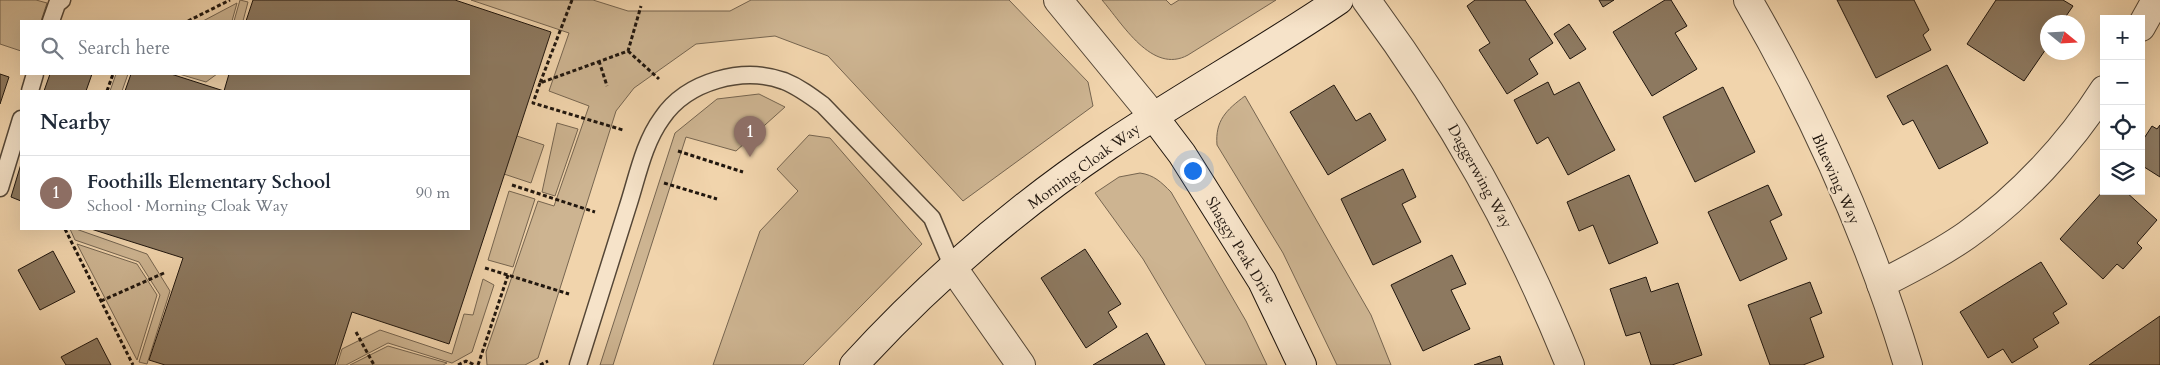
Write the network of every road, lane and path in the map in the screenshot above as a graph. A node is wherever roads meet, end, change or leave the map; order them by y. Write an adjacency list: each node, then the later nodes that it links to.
1 (62, 0): 10 (lane)
2 (230, 0): 11 (path)
3 (572, 0): 18 (path)
4 (1058, 0): 23 (street, Shaggy Peak Drive)
5 (1339, 0): 23 (street, Morning Cloak Way)
6 (1366, 0): 52 (street, Daggerwing Way)
7 (1748, 0): 38 (street, Bluewing Way)
8 (2156, 0): 12 (street)
9 (640, 6): 13 (path)
10 (51, 20)
11 (192, 20)
12 (2145, 20)
13 (628, 51): 14 (path); 17 (path)
14 (599, 61): 18 (path); 19 (path)
15 (35, 75): 20 (lane)
16 (113, 75): 21 (path)
17 (659, 79)
18 (540, 83): 25 (path)
19 (607, 86)
20 (30, 90)
21 (107, 90)
22 (2100, 96): 38 (street)
23 (1154, 117): 35 (street, Morning Cloak Way); 51 (street, Shaggy Peak Drive)
24 (20, 122): 30 (lane)
25 (623, 130)
26 (678, 151): 27 (path)
27 (743, 172)
28 (664, 183): 31 (path)
29 (512, 185): 32 (path)
30 (0, 188)
31 (717, 199)
32 (595, 212)
33 (66, 230): 40 (path)
34 (485, 268): 37 (path)
35 (954, 268): 48 (lane); 49 (street, Morning Cloak Way); 50 (street)
36 (164, 273): 40 (path)
37 (508, 275): 39 (path); 46 (path)
38 (1881, 284): 53 (street, Bluewing Way)
39 (569, 294)
40 (101, 301): 43 (path)
41 (356, 332): 44 (path)
42 (548, 361): 47 (path)
43 (133, 365)
44 (374, 365)
45 (458, 365): 46 (path)
46 (476, 365)
47 (540, 365)
48 (578, 365)
49 (854, 365)
50 (1021, 365)
51 (1302, 365)
52 (1570, 365)
53 (1908, 365)

